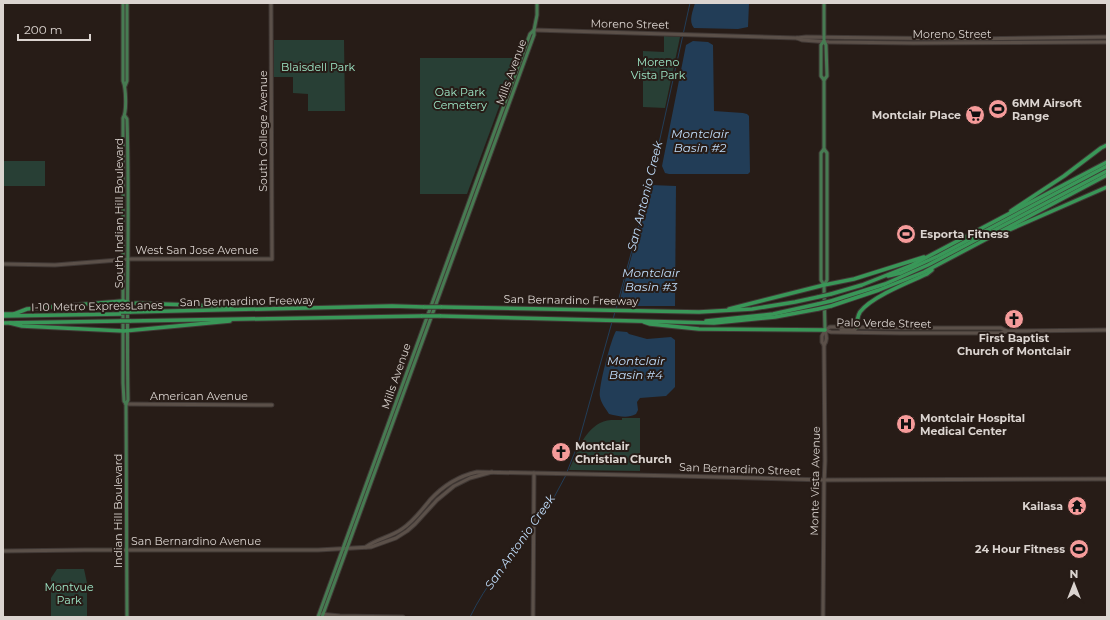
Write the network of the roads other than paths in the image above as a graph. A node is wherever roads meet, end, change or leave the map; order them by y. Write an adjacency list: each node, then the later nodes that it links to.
1 (123, 3): 11 (main road, South Indian Hill Boulevard)
2 (127, 3): 11 (main road, South Indian Hill Boulevard)
3 (271, 3): 25 (street, South College Avenue)
4 (537, 3): 6 (main road)
5 (824, 3): 8 (main road, Monte Vista Avenue)
6 (534, 30): 8 (street, Moreno Street); 12 (main road, Mills Avenue); 13 (main road, Mills Avenue)
7 (1107, 37): 8 (street, Moreno Street)
8 (824, 39): 9 (street, Moreno Street); 10 (main road, Monte Vista Avenue); 10 (main road, Monte Vista Avenue)
9 (1107, 42)
10 (824, 80): 31 (main road, Monte Vista Avenue)
11 (125, 86): 14 (main road, South Indian Hill Boulevard)
12 (506, 100): 13 (main road); 56 (main road, Mills Avenue)
13 (510, 102): 54 (main road, Mills Avenue)
14 (125, 116): 26 (main road, South Indian Hill Boulevard); 27 (main road, South Indian Hill Boulevard)
15 (1107, 145): 22 (highway)
16 (1107, 162): 18 (highway, San Bernardino Freeway)
17 (1107, 166): 18 (highway)
18 (1103, 171): 19 (highway); 20 (highway, San Bernardino Freeway); 22 (highway, San Bernardino Freeway); 23 (highway, San Bernardino Freeway); 30 (highway); 33 (highway)
19 (1107, 171)
20 (1107, 175)
21 (1107, 187): 23 (highway)
22 (993, 223): 24 (highway, San Bernardino Freeway)
23 (988, 238): 29 (highway, San Bernardino Freeway)
24 (933, 254): 30 (highway, San Bernardino Freeway); 31 (highway)
25 (272, 259): 27 (street, West San Jose Avenue)
26 (124, 260): 27 (street, West San Jose Avenue); 28 (street, West San Jose Avenue); 32 (main road, South Indian Hill Boulevard)
27 (128, 260): 32 (main road, South Indian Hill Boulevard)
28 (3, 264)
29 (938, 265): 33 (highway, San Bernardino Freeway); 43 (highway)
30 (882, 277): 35 (highway, San Bernardino Freeway, bridge)
31 (824, 285): 35 (highway); 44 (main road, Monte Vista Avenue)
32 (125, 302): 34 (highway); 37 (highway); 46 (main road, South Indian Hill Boulevard)
33 (831, 303): 40 (highway, San Bernardino Freeway, bridge)
34 (236, 309): 35 (highway, San Bernardino Freeway, bridge); 36 (highway, San Bernardino Freeway, bridge)
35 (724, 310)
36 (121, 313): 37 (highway, San Bernardino Freeway); 38 (highway, I-10 Metro ExpressLanes)
37 (14, 314): 38 (highway, San Bernardino Freeway)
38 (3, 315)
39 (257, 318): 40 (highway, San Bernardino Freeway, bridge); 42 (highway, San Bernardino Freeway, bridge); 46 (highway)
40 (639, 320): 44 (highway)
41 (3, 323): 42 (highway, San Bernardino Freeway)
42 (10, 323): 46 (highway)
43 (857, 327): 44 (street, Palo Verde Street); 47 (street, Palo Verde Street); 48 (street)
44 (825, 330): 48 (street, Palo Verde Street); 53 (street, Monte Vista Avenue)
45 (1107, 330): 47 (street, Palo Verde Street)
46 (126, 331): 49 (main road, South Indian Hill Boulevard)
47 (1007, 331): 48 (street, Palo Verde Street)
48 (835, 332)
49 (126, 404): 50 (street, American Avenue); 55 (main road, Indian Hill Boulevard)
50 (272, 405)
51 (534, 473): 53 (street, San Bernardino Street); 54 (street, San Bernardino Street); 62 (street)
52 (1107, 479): 53 (street, San Bernardino Street)
53 (825, 480): 63 (street, Monte Vista Avenue)
54 (346, 549): 56 (street, San Bernardino Street); 59 (main road, Mills Avenue)
55 (127, 550): 56 (street, San Bernardino Avenue); 57 (street, San Bernardino Avenue); 60 (main road, Indian Hill Boulevard)
56 (342, 550): 58 (main road, Mills Avenue)
57 (3, 551)
58 (318, 615): 59 (street)
59 (322, 616): 61 (street)
60 (127, 617)
61 (403, 617)
62 (534, 617)
63 (823, 617)

